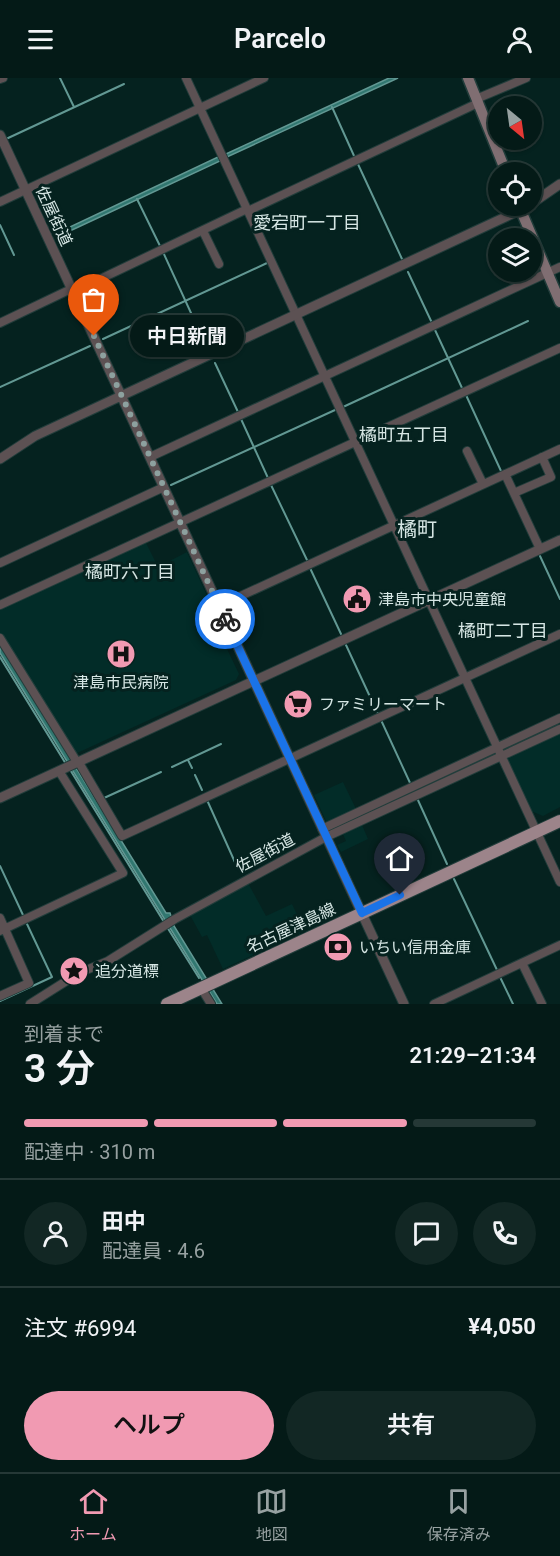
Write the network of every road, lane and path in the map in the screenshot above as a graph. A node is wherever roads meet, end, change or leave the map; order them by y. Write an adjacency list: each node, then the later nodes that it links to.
1 (186, 78): 6 (street)
2 (264, 78): 6 (street)
3 (468, 78): 5 (main road)
4 (526, 78): 5 (street)
5 (477, 101): 8 (main road); 13 (street)
6 (200, 108): 10 (street); 13 (street)
7 (0, 135): 10 (street, 佐屋街道)
8 (502, 162)
9 (560, 184): 11 (street)
10 (26, 190): 12 (street); 20 (street, 佐屋街道)
11 (542, 195)
12 (0, 202)
13 (247, 210): 16 (street); 22 (street)
14 (504, 216): 22 (street)
15 (528, 216): 19 (main road)
16 (203, 231): 17 (street); 20 (street)
17 (219, 264)
18 (560, 267): 19 (street)
19 (548, 273): 21 (main road); 25 (street)
20 (72, 291): 23 (street); 26 (street, 佐屋街道)
21 (560, 302)
22 (296, 314): 25 (street); 26 (street)
23 (0, 323)
24 (560, 348): 27 (street)
25 (325, 376): 27 (street); 30 (street)
26 (122, 396): 30 (street, 佐屋街道); 32 (street)
27 (355, 442): 37 (street); 38 (street)
28 (560, 448): 31 (street)
29 (467, 451): 34 (street)
30 (150, 457): 35 (street, 佐屋街道)
31 (542, 457): 33 (street); 36 (street)
32 (0, 459)
33 (505, 474): 34 (street); 36 (street)
34 (483, 484): 38 (street)
35 (164, 487): 37 (street, 佐屋街道); 41 (street)
36 (514, 493): 40 (street)
37 (180, 522): 43 (street); 44 (street, 佐屋街道)
38 (393, 525): 42 (street); 44 (street)
39 (560, 540): 40 (street)
40 (540, 549): 42 (street)
41 (0, 563)
42 (428, 601): 47 (street); 48 (street)
43 (0, 605)
44 (219, 606): 48 (street, 佐屋街道)
45 (560, 634): 47 (street)
46 (0, 638): 53 (street)
47 (464, 678): 51 (street); 52 (street)
48 (254, 681): 52 (street, 佐屋街道); 53 (street)
49 (560, 718): 51 (street)
50 (560, 729): 51 (street)
51 (499, 751): 57 (street); 58 (street)
52 (290, 759): 53 (street); 58 (street, 佐屋街道)
53 (78, 762): 54 (street)
54 (62, 769): 55 (street); 62 (street)
55 (0, 798)
56 (560, 821): 57 (main road, 名古屋津島線)
57 (536, 832): 59 (street); 60 (main road, 名古屋津島線)
58 (324, 833): 60 (street); 67 (street, 佐屋街道)
59 (560, 882)
60 (362, 913): 65 (main road, 名古屋津島線); 70 (street)
61 (0, 918): 62 (street)
62 (2, 930): 66 (street)
63 (560, 945): 64 (street)
64 (522, 963): 71 (street); 72 (street)
65 (204, 986): 68 (main road, 名古屋津島線); 69 (street)
66 (0, 996)
67 (30, 1004)
68 (167, 1004)
69 (211, 1004)
70 (404, 1004)
71 (434, 1004)
72 (542, 1004)

